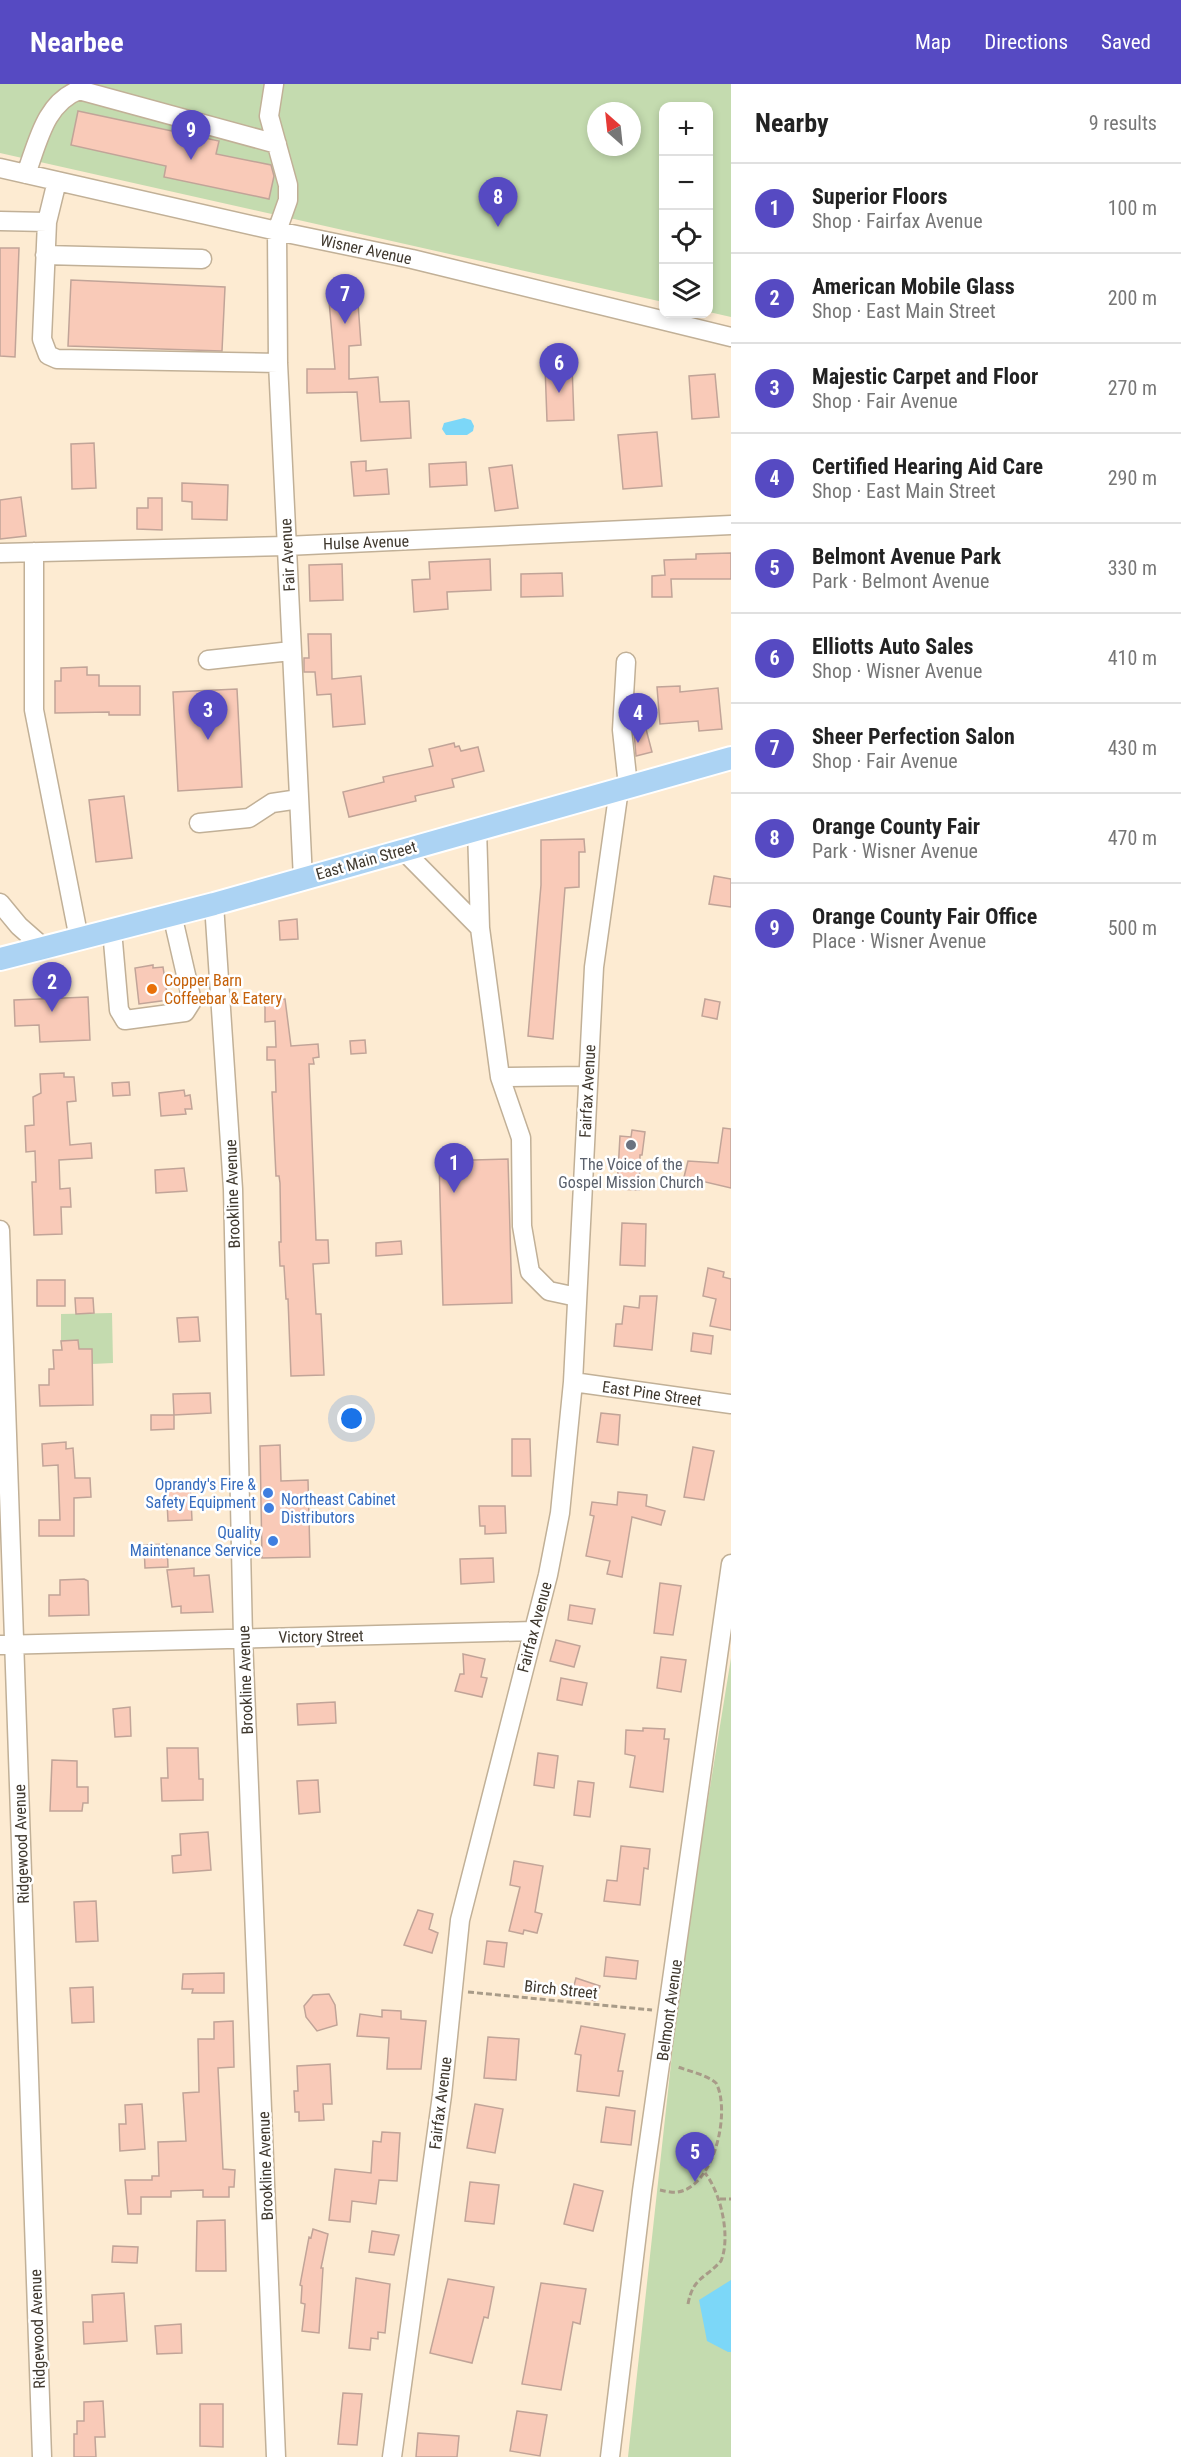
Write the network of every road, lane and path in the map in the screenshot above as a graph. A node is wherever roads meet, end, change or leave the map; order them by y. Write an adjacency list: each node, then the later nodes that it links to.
1 (59, 84): 4 (street)
2 (274, 84): 5 (street, Fair Avenue)
3 (119, 92): 4 (street); 5 (street)
4 (55, 105): 7 (street)
5 (277, 144): 11 (street, Fair Avenue)
6 (0, 168): 7 (street, Wisner Avenue)
7 (26, 174): 8 (street, Wisner Avenue)
8 (57, 181): 10 (street); 11 (street, Wisner Avenue)
9 (0, 220): 10 (street)
10 (46, 222): 12 (street)
11 (277, 231): 14 (street, Wisner Avenue); 15 (street, Fair Avenue)
12 (45, 255): 13 (street); 15 (street)
13 (202, 259)
14 (731, 337)
15 (278, 363): 17 (street, Fair Avenue)
16 (731, 525): 17 (street, Hulse Avenue)
17 (286, 546): 18 (street, Hulse Avenue); 20 (street, Fair Avenue)
18 (34, 552): 19 (street, Hulse Avenue); 35 (street)
19 (0, 553)
20 (291, 651): 21 (street); 25 (street, Fair Avenue)
21 (208, 660)
22 (626, 662): 24 (street, Fairfax Avenue)
23 (731, 758): 24 (main road, East Main Street)
24 (623, 788): 27 (main road, East Main Street); 38 (street, Fairfax Avenue)
25 (299, 799): 26 (street); 29 (street, Fair Avenue)
26 (199, 823)
27 (477, 828): 28 (main road, East Main Street); 33 (street)
28 (403, 850): 29 (main road, East Main Street); 33 (street)
29 (303, 879): 31 (main road, East Main Street)
30 (0, 903): 36 (street)
31 (214, 904): 32 (main road, East Main Street); 46 (street, Brookline Avenue)
32 (172, 915): 34 (main road, East Main Street); 34 (street)
33 (480, 928): 39 (street)
34 (112, 930): 35 (main road, East Main Street)
35 (79, 939): 36 (main road, East Main Street)
36 (44, 948): 37 (main road, East Main Street)
37 (0, 959)
38 (587, 1076): 39 (street); 41 (street, Fairfax Avenue)
39 (500, 1077): 41 (street)
40 (0, 1230): 47 (street, Ridgewood Avenue)
41 (577, 1297): 42 (street, Fairfax Avenue)
42 (573, 1382): 43 (street, East Pine Street); 45 (street, Fairfax Avenue)
43 (731, 1404)
44 (731, 1564): 49 (street, Belmont Avenue)
45 (533, 1631): 46 (street, Victory Street); 48 (street, Fairfax Avenue)
46 (243, 1638): 47 (street, Victory Street); 59 (street, Brookline Avenue)
47 (7, 1645): 58 (street, Ridgewood Avenue)
48 (452, 1990): 49 (path, Birch Street); 60 (street, Fairfax Avenue)
49 (669, 2012): 61 (street, Belmont Avenue)
50 (676, 2067): 51 (path)
51 (729, 2100)
52 (725, 2137): 53 (path)
53 (705, 2173): 54 (path); 55 (path)
54 (659, 2190)
55 (720, 2199): 56 (path); 57 (path)
56 (731, 2199)
57 (688, 2304)
58 (42, 2457)
59 (276, 2457)
60 (392, 2457)
61 (610, 2457)

